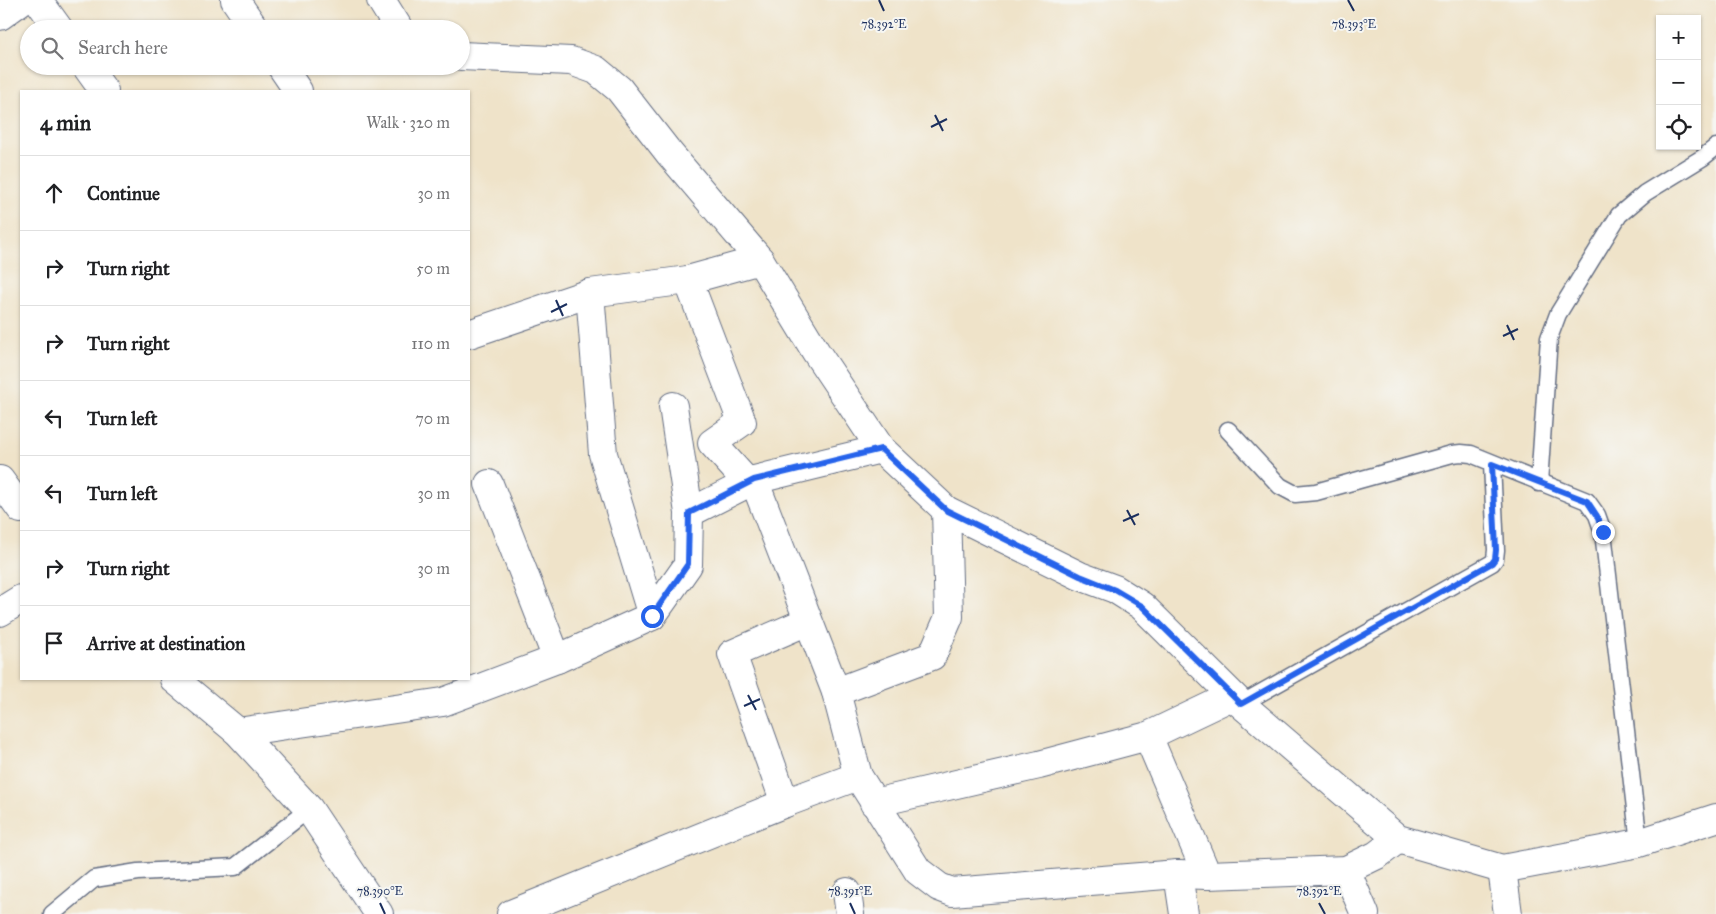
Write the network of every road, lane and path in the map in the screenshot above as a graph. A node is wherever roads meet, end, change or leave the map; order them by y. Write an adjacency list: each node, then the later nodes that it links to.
1 (22, 0): 5 (street)
2 (38, 0): 6 (street)
3 (235, 0): 7 (street)
4 (381, 0): 8 (street)
5 (0, 16)
6 (52, 20)
7 (249, 20)
8 (393, 20)
9 (470, 56): 15 (street)
10 (92, 75): 12 (street)
11 (287, 75): 13 (street)
12 (103, 90)
13 (297, 90)
14 (1716, 146): 25 (lane)
15 (760, 260): 16 (street); 21 (street)
16 (688, 280): 17 (street); 24 (street)
17 (590, 293): 18 (street); 32 (street)
18 (470, 334)
19 (672, 406): 29 (street)
20 (1228, 430): 22 (lane)
21 (881, 449): 24 (street); 28 (street)
22 (1492, 464): 25 (lane); 37 (lane)
23 (0, 480): 27 (street)
24 (751, 482): 29 (street); 33 (street)
25 (1539, 483): 46 (lane)
26 (489, 484): 34 (street)
27 (20, 508)
28 (946, 510): 36 (street); 37 (street)
29 (689, 513): 32 (street)
30 (20, 600): 31 (street)
31 (0, 612)
32 (652, 616): 34 (street)
33 (808, 621): 36 (street); 41 (street)
34 (557, 659): 38 (street)
35 (175, 680): 38 (street)
36 (836, 692): 40 (street)
37 (1237, 700): 39 (street); 45 (street)
38 (238, 732): 43 (street)
39 (1148, 736): 42 (street); 50 (street)
40 (858, 776): 41 (street); 42 (street)
41 (785, 803): 54 (street)
42 (874, 803): 51 (street)
43 (309, 809): 52 (lane); 53 (street)
44 (1716, 818): 46 (street)
45 (1398, 839): 47 (street); 48 (street)
46 (1639, 844): 47 (street)
47 (1502, 869): 58 (street)
48 (1346, 870): 50 (street); 57 (street)
49 (1178, 874): 50 (street); 51 (street); 56 (street)
50 (1207, 875)
51 (939, 887): 55 (street)
52 (52, 914)
53 (379, 914)
54 (511, 914)
55 (946, 914)
56 (1184, 914)
57 (1365, 914)
58 (1508, 914)

